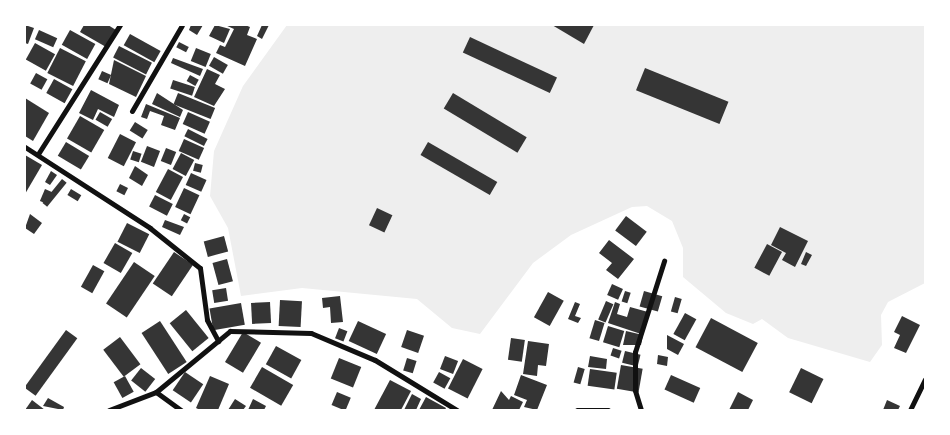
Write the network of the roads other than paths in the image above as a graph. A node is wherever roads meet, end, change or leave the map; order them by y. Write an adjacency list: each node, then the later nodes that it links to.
1 (120, 25): 5 (street)
2 (182, 25): 3 (street)
3 (132, 111)
4 (25, 147): 5 (street)
5 (38, 154): 7 (street)
6 (664, 261): 15 (street)
7 (218, 341): 9 (street); 12 (street)
8 (925, 379): 16 (street)
9 (156, 392): 10 (street); 11 (street)
10 (109, 410)
11 (181, 410)
12 (457, 410)
13 (577, 410): 14 (street)
14 (608, 410)
15 (641, 410)
16 (910, 410)

